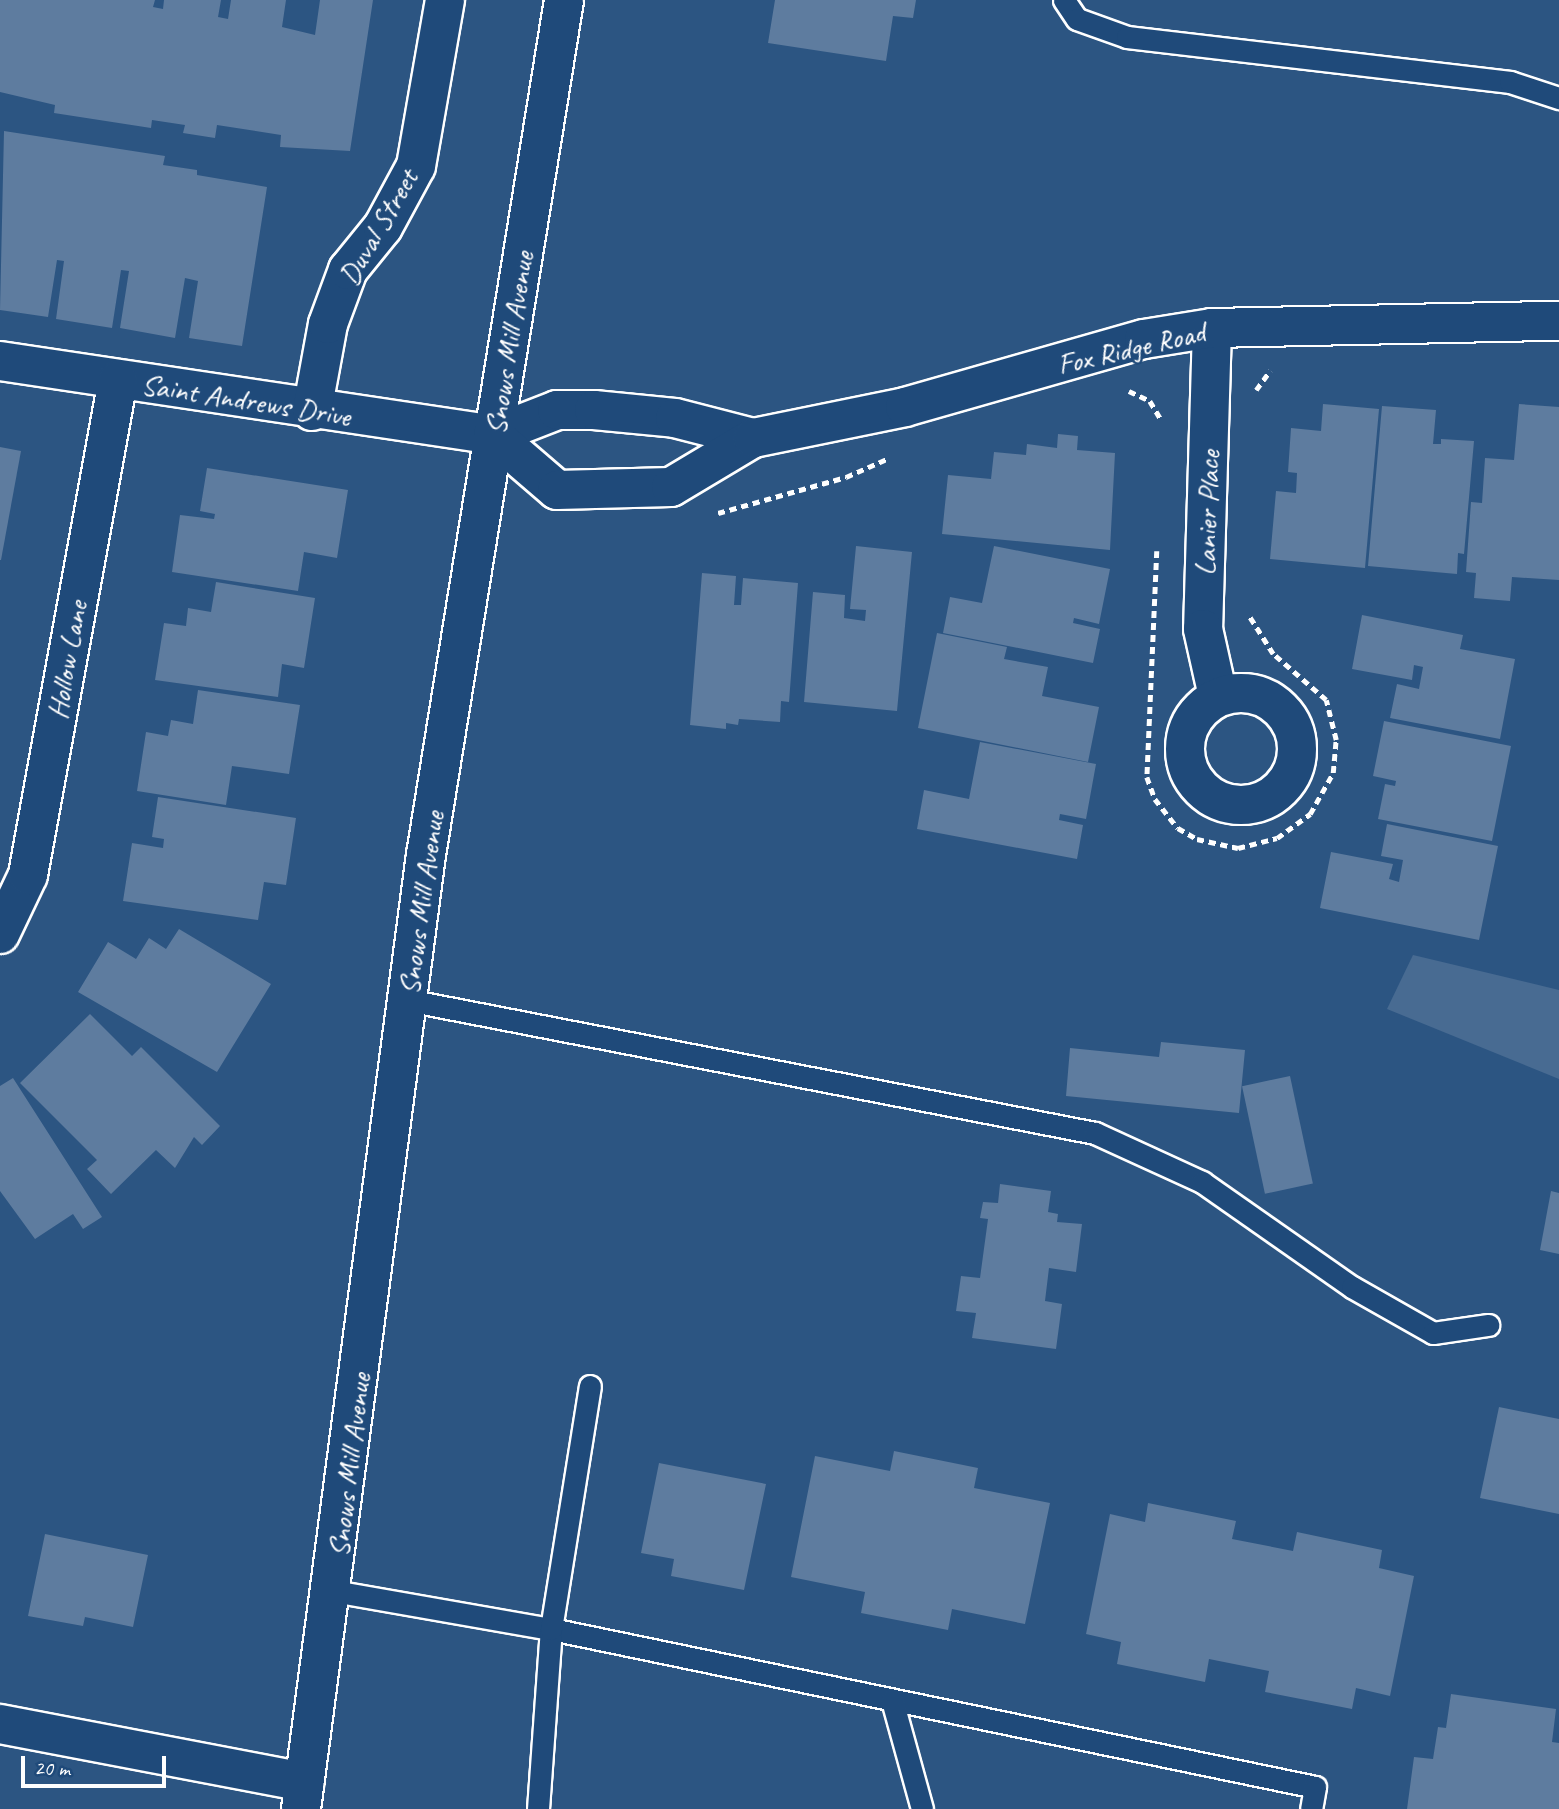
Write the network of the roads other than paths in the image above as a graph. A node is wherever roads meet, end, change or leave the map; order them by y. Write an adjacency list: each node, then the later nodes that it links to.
1 (445, 0): 9 (street, Duval Street)
2 (564, 0): 10 (street, Snows Mill Avenue)
3 (1065, 0): 4 (lane)
4 (1559, 98)
5 (1559, 321): 6 (street, Fox Ridge Road)
6 (1212, 328): 11 (street, Fox Ridge Road); 12 (street, Lanier Place)
7 (0, 361): 8 (street, Saint Andrews Drive)
8 (118, 380): 9 (street, Saint Andrews Drive); 13 (street, Hollow Lane)
9 (312, 411): 10 (street, Saint Andrews Drive)
10 (493, 435): 11 (street, Fox Ridge Road); 11 (street, Fox Ridge Road); 14 (street, Snows Mill Avenue)
11 (753, 438)
12 (1218, 696)
13 (0, 934)
14 (407, 1000): 15 (lane); 17 (street, Snows Mill Avenue)
15 (1488, 1325)
16 (590, 1386): 18 (lane)
17 (334, 1591): 18 (lane); 21 (street, Snows Mill Avenue)
18 (551, 1629): 19 (lane); 22 (lane)
19 (892, 1700): 23 (lane); 24 (lane)
20 (0, 1724): 21 (street)
21 (303, 1795)
22 (538, 1809)
23 (922, 1809)
24 (1311, 1809)

